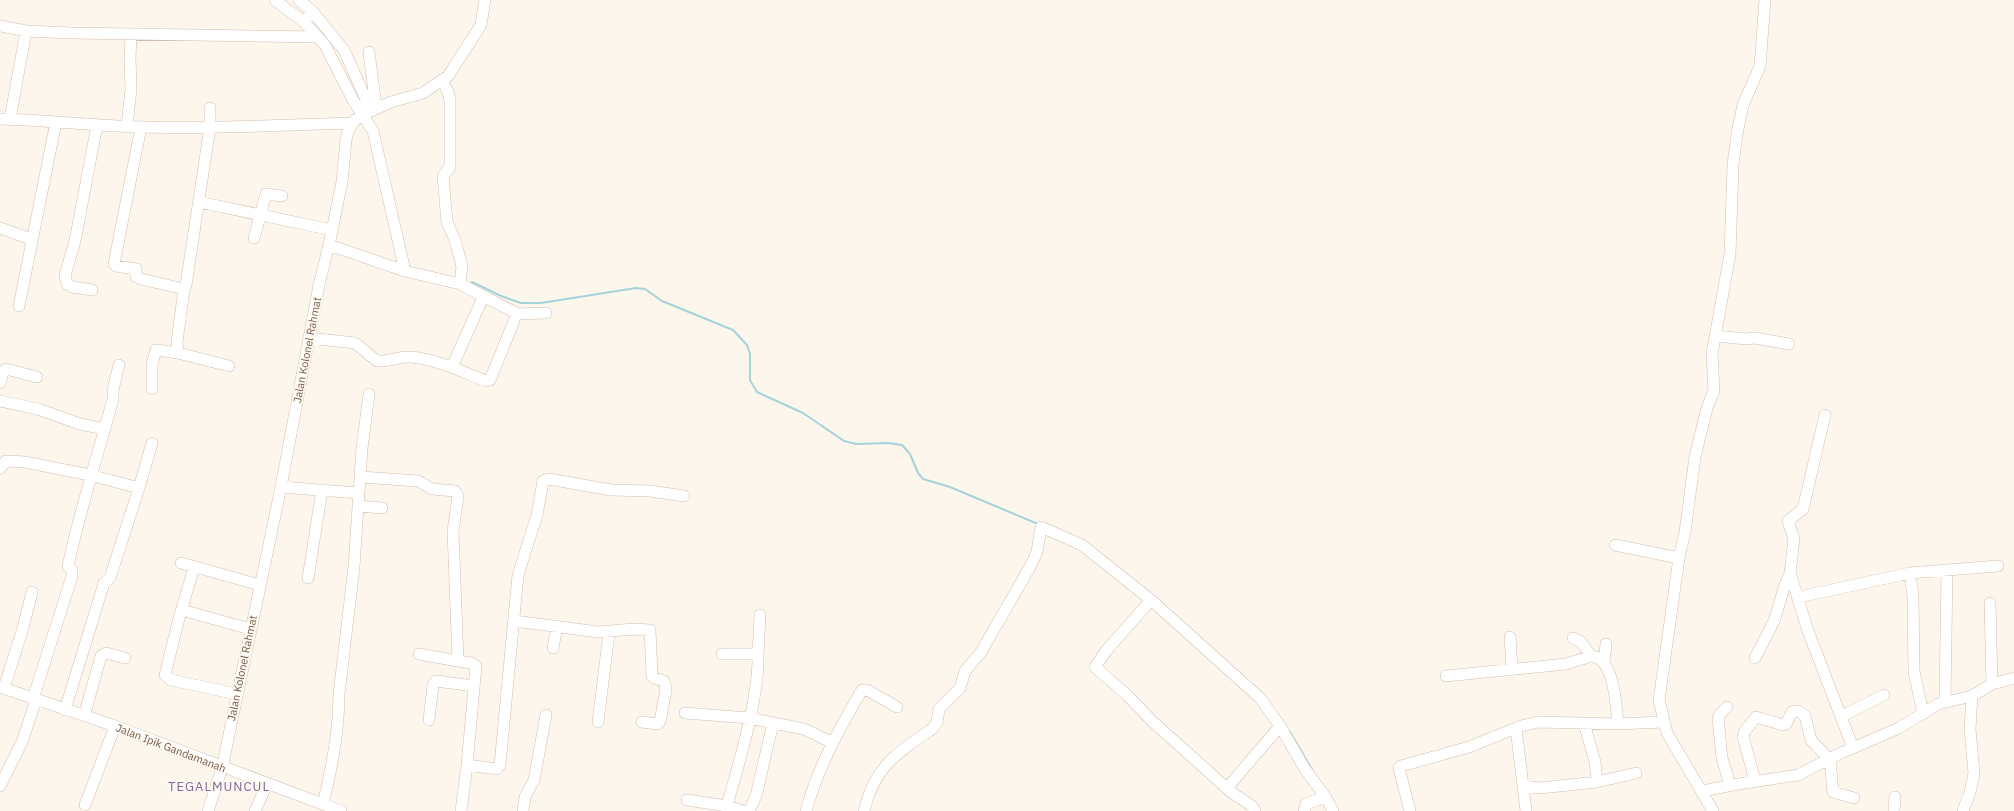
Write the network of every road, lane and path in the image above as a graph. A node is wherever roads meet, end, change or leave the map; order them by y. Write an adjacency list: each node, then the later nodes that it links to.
1 (275, 0): 5 (street)
2 (299, 0): 5 (street)
3 (485, 0): 11 (street)
4 (1765, 0): 37 (street)
5 (308, 17): 9 (street); 13 (street)
6 (0, 26): 7 (street)
7 (26, 31): 8 (street); 14 (street)
8 (131, 34): 9 (street); 18 (street)
9 (318, 37): 13 (street)
10 (369, 52): 13 (street)
11 (445, 85): 13 (street); 30 (street)
12 (210, 108): 20 (street)
13 (370, 112): 16 (street); 29 (street)
14 (5, 119): 15 (street)
15 (56, 122): 17 (street); 27 (street)
16 (352, 123): 20 (street); 25 (street, Jalan Kolonel Rahmat)
17 (97, 125): 18 (street); 32 (street)
18 (126, 126): 19 (street)
19 (141, 127): 20 (street); 31 (street)
20 (210, 127): 22 (street)
21 (282, 196): 23 (street)
22 (199, 202): 23 (street); 31 (street)
23 (261, 214): 25 (street); 26 (street)
24 (0, 228): 27 (street)
25 (332, 230): 28 (street, Jalan Kolonel Rahmat)
26 (254, 238)
27 (32, 239): 34 (street)
28 (329, 245): 29 (street); 38 (street, Jalan Kolonel Rahmat)
29 (405, 271): 30 (street)
30 (460, 284): 35 (street)
31 (184, 289): 40 (street)
32 (92, 290)
33 (481, 302): 43 (street)
34 (19, 306)
35 (546, 313)
36 (514, 321): 43 (street)
37 (1716, 336): 39 (street); 63 (street)
38 (309, 338): 43 (street); 55 (street, Jalan Kolonel Rahmat)
39 (1789, 344)
40 (178, 353): 42 (street); 46 (street)
41 (119, 365): 50 (street)
42 (229, 366)
43 (452, 368)
44 (37, 377): 45 (street)
45 (0, 383)
46 (152, 389)
47 (369, 394): 54 (street)
48 (0, 401): 50 (street)
49 (1825, 414): 68 (street)
50 (105, 429): 53 (street)
51 (152, 443): 56 (street)
52 (0, 469): 53 (street)
53 (90, 475): 56 (street); 103 (street)
54 (361, 477): 58 (street); 92 (street)
55 (281, 487): 57 (street); 71 (street, Jalan Kolonel Rahmat)
56 (139, 488): 107 (street)
57 (322, 490): 58 (street); 70 (street)
58 (358, 493): 60 (street)
59 (684, 496): 78 (street)
60 (358, 506): 61 (street); 144 (street)
61 (382, 508)
62 (1615, 545): 63 (street)
63 (1679, 558): 117 (street)
64 (181, 563): 66 (street)
65 (1998, 566): 67 (street)
66 (194, 567): 71 (street); 76 (street)
67 (1946, 570): 69 (street); 104 (street)
68 (1790, 573): 73 (street); 91 (street)
69 (1910, 573): 73 (street); 109 (street)
70 (308, 578)
71 (260, 585): 80 (street, Jalan Kolonel Rahmat)
72 (32, 592): 99 (street)
73 (1799, 597): 112 (street)
74 (1151, 600): 122 (street); 136 (street); 152 (street)
75 (1990, 603): 97 (street)
76 (182, 610): 80 (street); 100 (street)
77 (760, 615): 88 (street)
78 (514, 621): 79 (street); 127 (street)
79 (557, 626): 81 (street); 85 (street)
80 (250, 629): 100 (street, Jalan Kolonel Rahmat)
81 (609, 633): 115 (street); 116 (street)
82 (1510, 637): 94 (street)
83 (1573, 638): 89 (street)
84 (1606, 644): 93 (street)
85 (553, 648)
86 (419, 654): 92 (street)
87 (722, 654): 88 (street)
88 (758, 654): 113 (street)
89 (1591, 656): 93 (street); 94 (street)
90 (125, 658): 111 (street)
91 (1755, 658)
92 (458, 661): 98 (street)
93 (1604, 662): 120 (street)
94 (1512, 670): 95 (street)
95 (1446, 676)
96 (2014, 678): 97 (street)
97 (1992, 684): 102 (street)
98 (474, 686): 114 (street); 127 (street)
99 (2, 688): 103 (street, Jalan Ipik Gandamanah)
100 (236, 694): 128 (street, Jalan Kolonel Rahmat)
101 (1884, 695): 112 (street)
102 (1972, 696): 104 (street); 160 (street)
103 (35, 699): 107 (street, Jalan Ipik Gandamanah); 134 (street)
104 (1945, 701): 109 (street)
105 (897, 707): 124 (street)
106 (1727, 708): 133 (street)
107 (65, 710): 111 (street, Jalan Ipik Gandamanah)
108 (685, 713): 113 (street)
109 (1923, 714): 125 (street)
110 (546, 715): 148 (street)
111 (84, 716): 121 (street, Jalan Ipik Gandamanah)
112 (1842, 716): 125 (street)
113 (749, 718): 118 (street); 143 (street)
114 (429, 720)
115 (598, 722)
116 (642, 722)
117 (1663, 722): 120 (street); 137 (street)
118 (773, 723): 124 (street); 150 (street)
119 (1584, 723): 120 (street); 123 (street); 131 (street)
120 (1618, 724)
121 (115, 726): 128 (street, Jalan Ipik Gandamanah); 142 (street)
122 (1280, 726): 136 (street); 138 (street)
123 (1516, 728): 135 (street); 156 (street)
124 (831, 742): 151 (street)
125 (1853, 748): 126 (street)
126 (1836, 756): 130 (street); 130 (street); 140 (street)
127 (467, 765): 147 (street)
128 (222, 768): 132 (street, Jalan Ipik Gandamanah); 145 (street, Jalan Kolonel Rahmat)
129 (1636, 773): 131 (street)
130 (1755, 781): 133 (street)
131 (1597, 782): 135 (street)
132 (267, 784): 144 (street, Jalan Ipik Gandamanah); 146 (street)
133 (1730, 785): 137 (street)
134 (0, 786)
135 (1523, 786): 157 (street)
136 (1227, 788): 153 (street)
137 (1703, 791): 158 (street)
138 (1324, 796): 154 (street); 155 (street)
139 (1895, 797): 159 (street)
140 (1854, 798)
141 (687, 800): 143 (street)
142 (85, 805)
143 (727, 806): 149 (street)
144 (331, 808)
145 (208, 811)
146 (255, 811)
147 (461, 811)
148 (524, 811)
149 (743, 811)
150 (749, 811)
151 (806, 811)
152 (864, 811)
153 (1255, 811)
154 (1304, 811)
155 (1332, 811)
156 (1410, 811)
157 (1526, 811)
158 (1713, 811)
159 (1894, 811)
160 (1963, 811)

